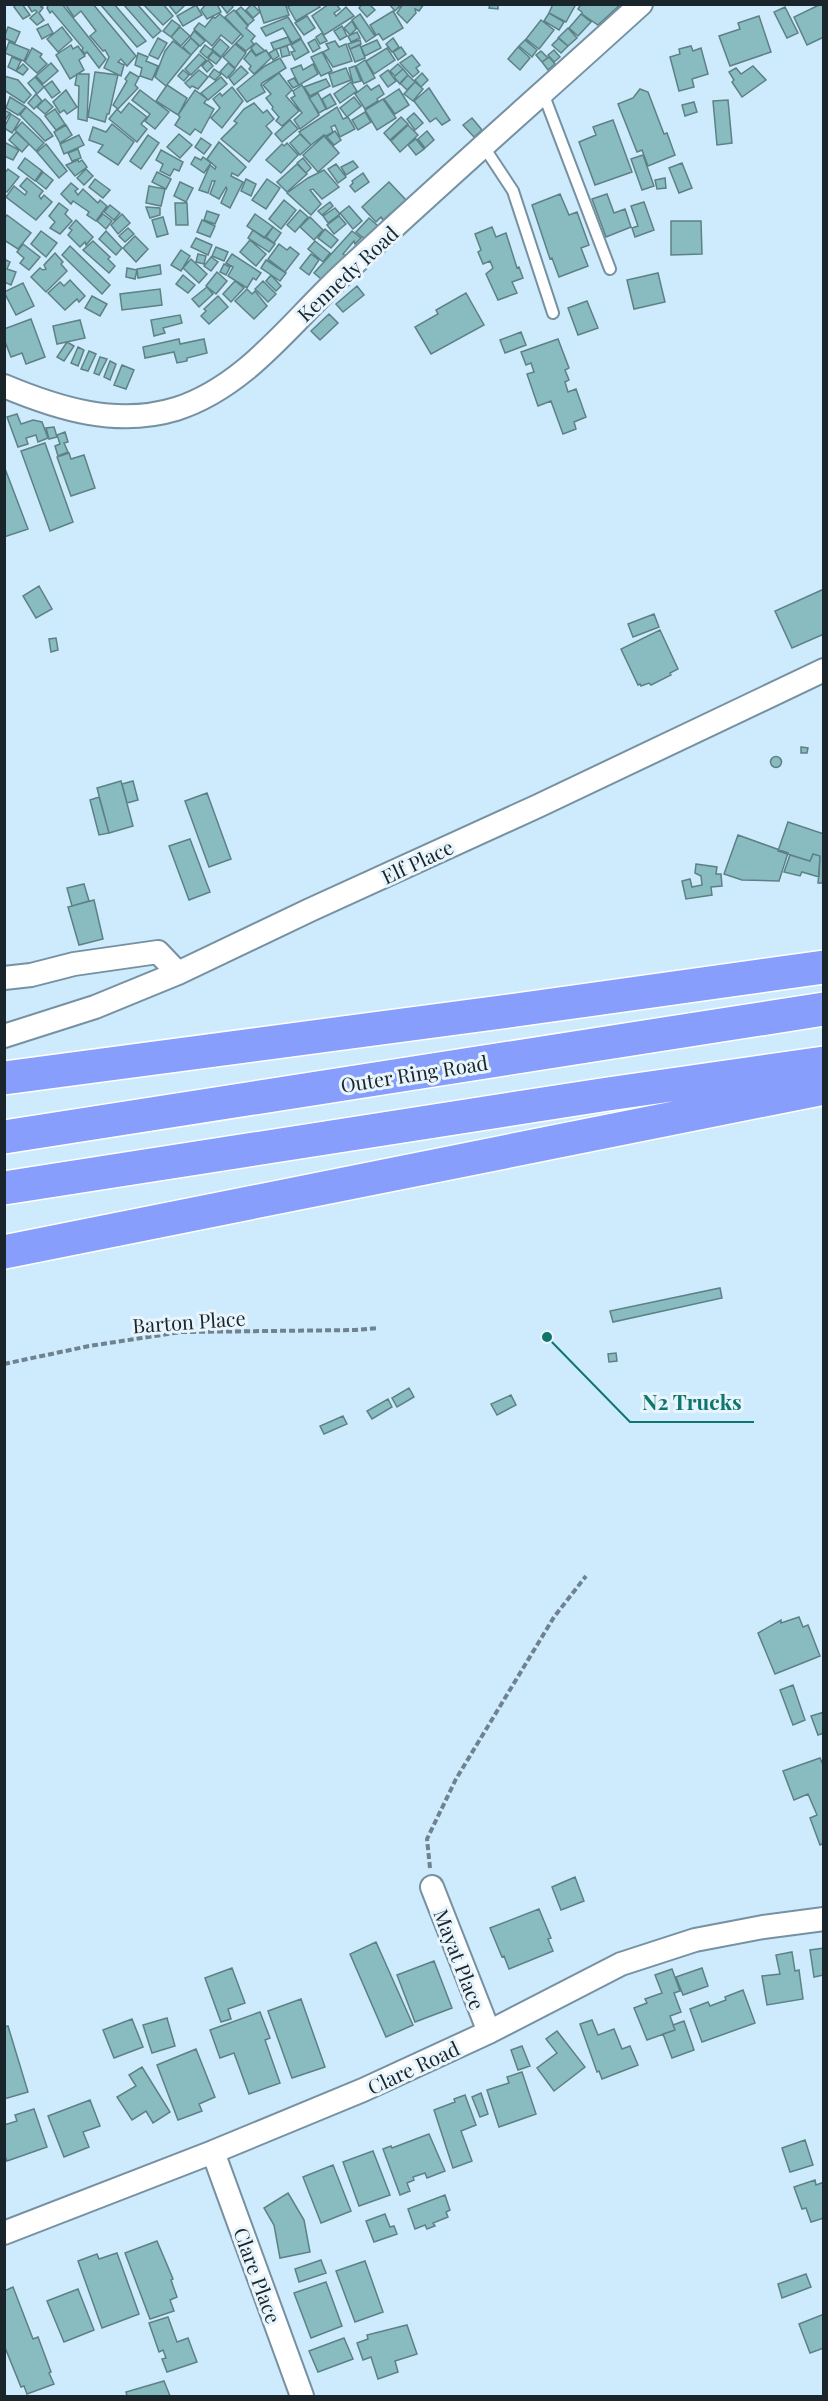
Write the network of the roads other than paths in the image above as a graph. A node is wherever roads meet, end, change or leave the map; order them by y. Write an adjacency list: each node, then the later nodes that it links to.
1 (641, 4): 2 (street, Kennedy Road)
2 (543, 93): 3 (street, Kennedy Road); 4 (lane)
3 (484, 147): 5 (lane); 6 (street, Kennedy Road)
4 (610, 269)
5 (553, 313)
6 (4, 386)
7 (824, 670): 9 (street, Elf Place)
8 (824, 967): 14 (highway)
9 (178, 973): 10 (street); 12 (street, Elf Place)
10 (4, 978)
11 (824, 1009): 16 (highway, Outer Ring Road)
12 (4, 1036)
13 (824, 1063): 17 (highway)
14 (4, 1077)
15 (824, 1088): 18 (highway)
16 (4, 1137)
17 (4, 1188)
18 (4, 1252)
19 (432, 1887): 21 (street, Mayat Place)
20 (824, 1919): 21 (street, Clare Road)
21 (489, 2032): 22 (street, Clare Road)
22 (213, 2152): 23 (street, Clare Road); 24 (street, Clare Place)
23 (4, 2233)
24 (302, 2397)

